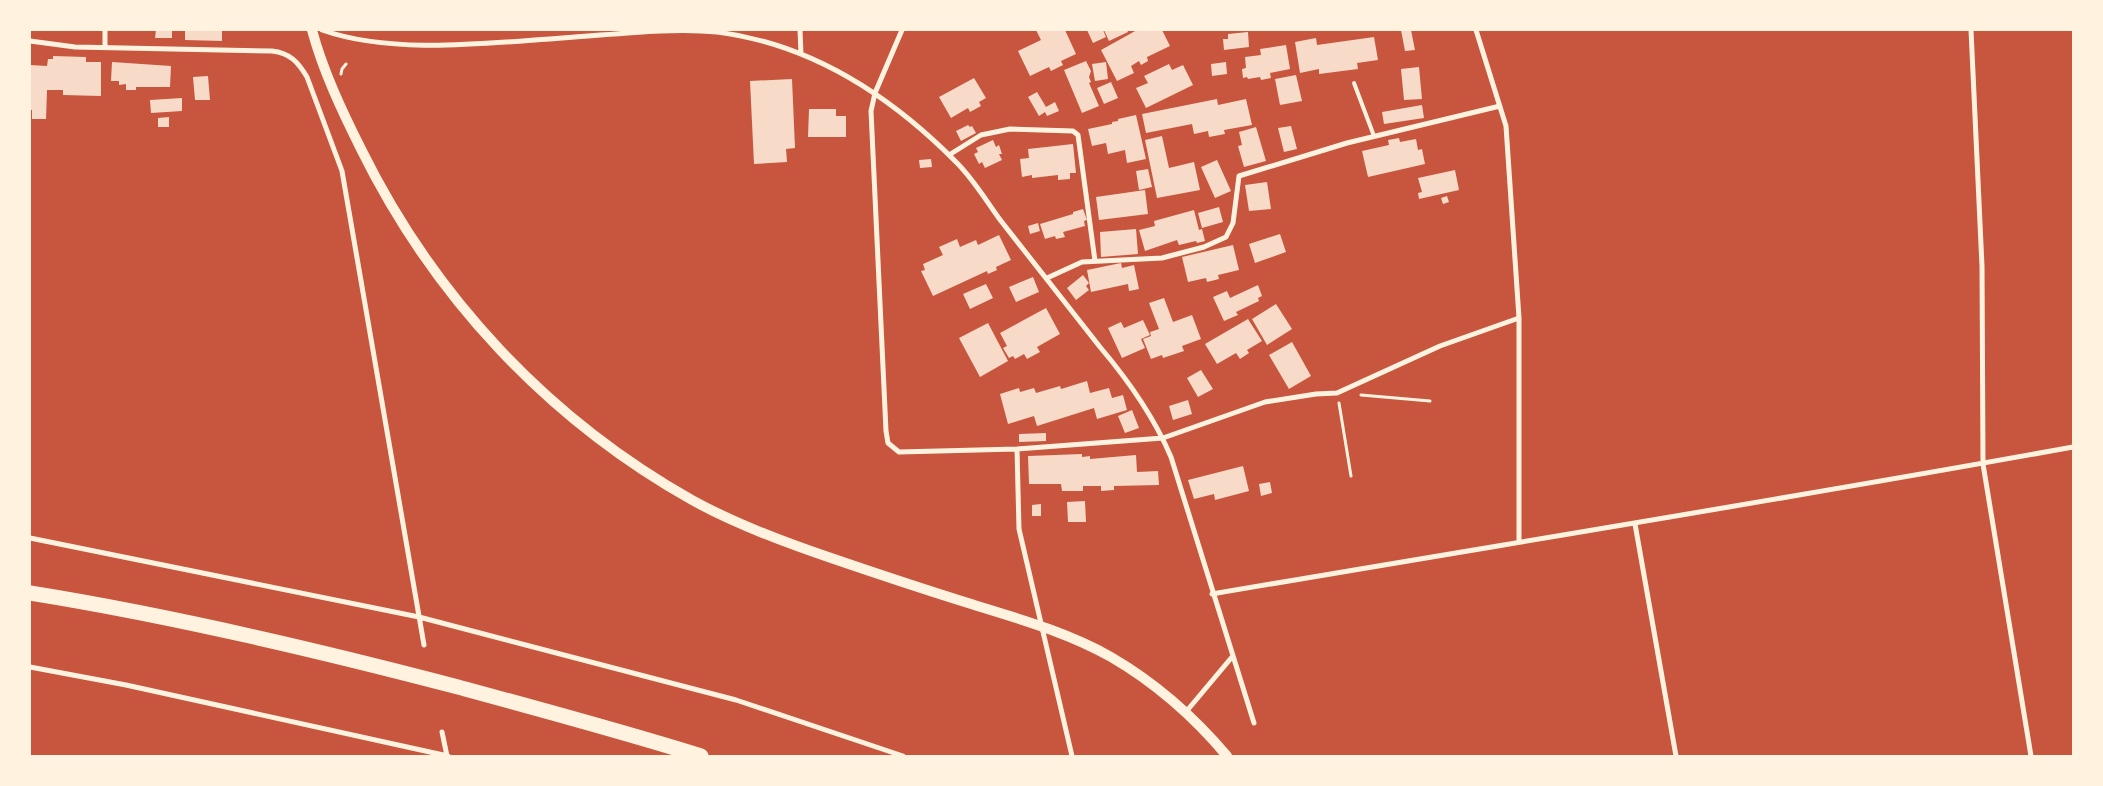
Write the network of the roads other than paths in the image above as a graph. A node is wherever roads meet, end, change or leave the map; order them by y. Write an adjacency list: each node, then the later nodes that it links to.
1 (106, 30): 10 (street)
2 (312, 30): 30 (main road)
3 (322, 30): 8 (street)
4 (800, 30): 11 (street)
5 (902, 30): 13 (street)
6 (1476, 30): 14 (street)
7 (1971, 30): 23 (street)
8 (639, 32): 11 (street)
9 (30, 41): 10 (street)
10 (105, 48): 29 (street)
11 (801, 54): 13 (street)
12 (1354, 83): 15 (lane)
13 (875, 93): 16 (street); 22 (street)
14 (1500, 106): 15 (street); 19 (street)
15 (1374, 136): 17 (street)
16 (948, 155): 17 (street); 18 (street)
17 (1095, 261): 18 (street)
18 (1047, 278): 20 (street)
19 (1519, 318): 20 (street); 26 (street)
20 (1163, 438): 22 (street); 28 (street)
21 (2073, 447): 23 (street)
22 (1017, 449): 30 (street)
23 (1983, 464): 24 (street); 43 (street)
24 (1635, 524): 26 (street); 42 (street)
25 (30, 538): 29 (street)
26 (1519, 541): 28 (street)
27 (30, 593): 38 (highway)
28 (1212, 594): 32 (street)
29 (419, 617): 31 (street); 39 (street)
30 (1042, 628): 34 (main road); 40 (street)
31 (424, 645)
32 (1232, 656): 34 (street); 35 (street)
33 (30, 667): 37 (street)
34 (1186, 713): 41 (main road)
35 (1254, 722)
36 (442, 732): 37 (street)
37 (447, 756)
38 (701, 756)
39 (904, 756)
40 (1072, 756)
41 (1227, 756)
42 (1676, 756)
43 (2031, 756)

